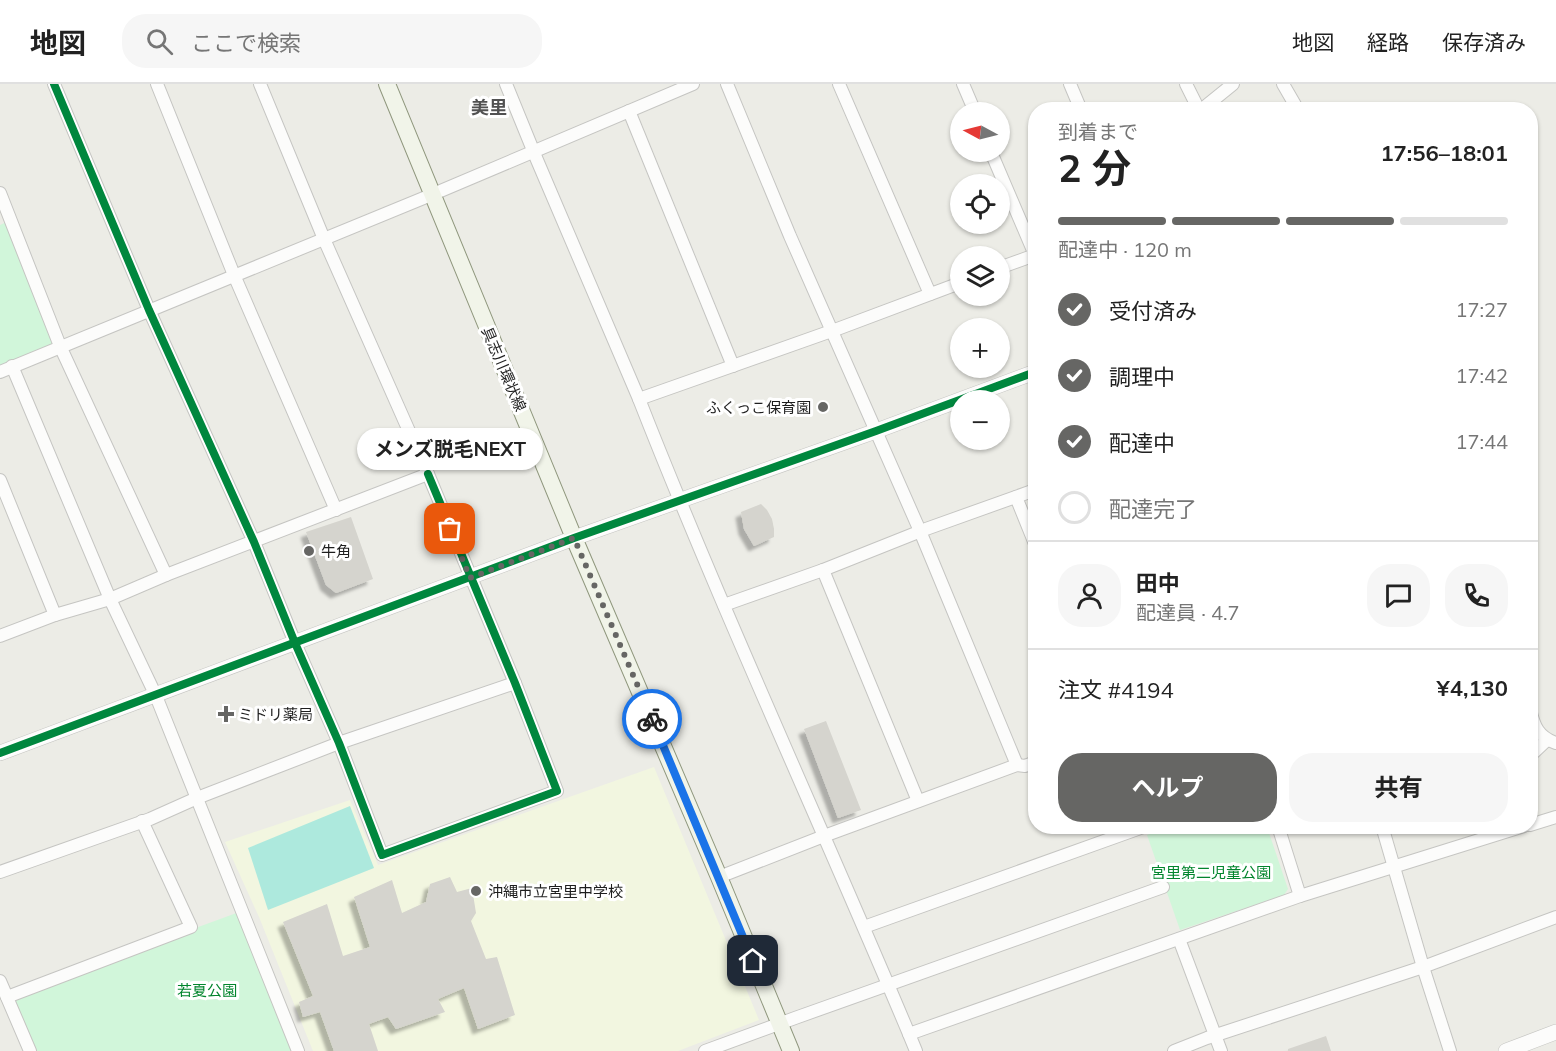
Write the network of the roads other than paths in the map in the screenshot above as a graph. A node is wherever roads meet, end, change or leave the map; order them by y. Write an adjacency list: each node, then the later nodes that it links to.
1 (54, 84): 31 (street)
2 (156, 84): 28 (street)
3 (260, 84): 24 (street)
4 (387, 84): 23 (main road, 具志川環状線)
5 (506, 84): 20 (street)
6 (693, 84): 19 (street)
7 (727, 84): 32 (street)
8 (839, 84): 30 (street)
9 (963, 84): 14 (street)
10 (1070, 84): 15 (street)
11 (1186, 84): 16 (street)
12 (1233, 84): 17 (street)
13 (1283, 84): 18 (street)
14 (971, 102)
15 (1078, 102)
16 (1196, 102)
17 (1210, 102)
18 (1293, 102)
19 (629, 111): 20 (street); 35 (street)
20 (533, 152): 23 (street); 38 (street)
21 (995, 162): 25 (street)
22 (0, 193): 33 (street)
23 (431, 195): 24 (street); 48 (main road, 具志川環状線)
24 (324, 239): 28 (street); 40 (street)
25 (1028, 239)
26 (1028, 258): 27 (street)
27 (1010, 264)
28 (234, 275): 31 (street); 45 (street)
29 (950, 287): 30 (street)
30 (930, 294): 32 (street)
31 (149, 310): 33 (street); 49 (street)
32 (831, 331): 35 (street); 39 (street)
33 (60, 346): 34 (street); 51 (street)
34 (12, 366): 36 (street); 53 (street)
35 (733, 366): 38 (street)
36 (0, 372)
37 (1028, 375): 39 (street)
38 (639, 399): 44 (street)
39 (876, 431): 44 (street); 47 (street)
40 (428, 474): 45 (street); 52 (street)
41 (0, 480): 55 (street)
42 (1028, 493): 43 (street)
43 (1016, 497): 46 (street); 47 (street)
44 (679, 501): 48 (street); 54 (street)
45 (336, 510): 49 (street)
46 (1028, 527)
47 (920, 531): 50 (street); 65 (street)
48 (574, 538): 52 (street); 79 (main road, 具志川環状線)
49 (254, 542): 51 (street); 57 (street)
50 (823, 570): 54 (street); 68 (street)
51 (166, 575): 53 (street)
52 (470, 578): 57 (street); 58 (street)
53 (110, 599): 55 (street); 59 (street)
54 (724, 605): 76 (street)
55 (55, 615): 56 (street)
56 (0, 636)
57 (295, 643): 59 (street); 62 (street)
58 (515, 683): 62 (street); 62 (street)
59 (156, 696): 64 (street); 67 (street)
60 (1538, 730): 61 (street)
61 (1551, 742): 63 (street)
62 (339, 743): 67 (street)
63 (1538, 751)
64 (0, 753)
65 (1017, 765): 66 (street); 68 (street)
66 (1028, 765)
67 (197, 798): 70 (street); 94 (street)
68 (918, 801): 76 (street)
69 (1556, 816): 71 (street)
70 (142, 822): 78 (street); 88 (street)
71 (1538, 822)
72 (1124, 834): 83 (street)
73 (1281, 834): 81 (street)
74 (1385, 834): 77 (street)
75 (1499, 834): 77 (street)
76 (824, 836): 79 (street); 83 (street)
77 (1395, 867): 81 (street); 85 (street)
78 (0, 872)
79 (719, 877): 89 (main road, 具志川環状線)
80 (1163, 887): 87 (street)
81 (1300, 896): 84 (street)
82 (1556, 917): 85 (street)
83 (864, 927): 87 (street)
84 (1179, 939): 91 (street); 92 (street)
85 (1423, 967): 92 (street); 100 (street)
86 (0, 981): 88 (street)
87 (888, 985): 89 (street); 91 (street)
88 (7, 997): 93 (street)
89 (779, 1023): 95 (street); 96 (main road, 具志川環状線)
90 (1556, 1032): 101 (street)
91 (909, 1034): 97 (street)
92 (1215, 1036): 98 (street); 99 (street)
93 (30, 1051)
94 (298, 1051)
95 (705, 1051)
96 (791, 1051)
97 (916, 1051)
98 (1174, 1051)
99 (1221, 1051)
100 (1450, 1051)
101 (1506, 1051)

